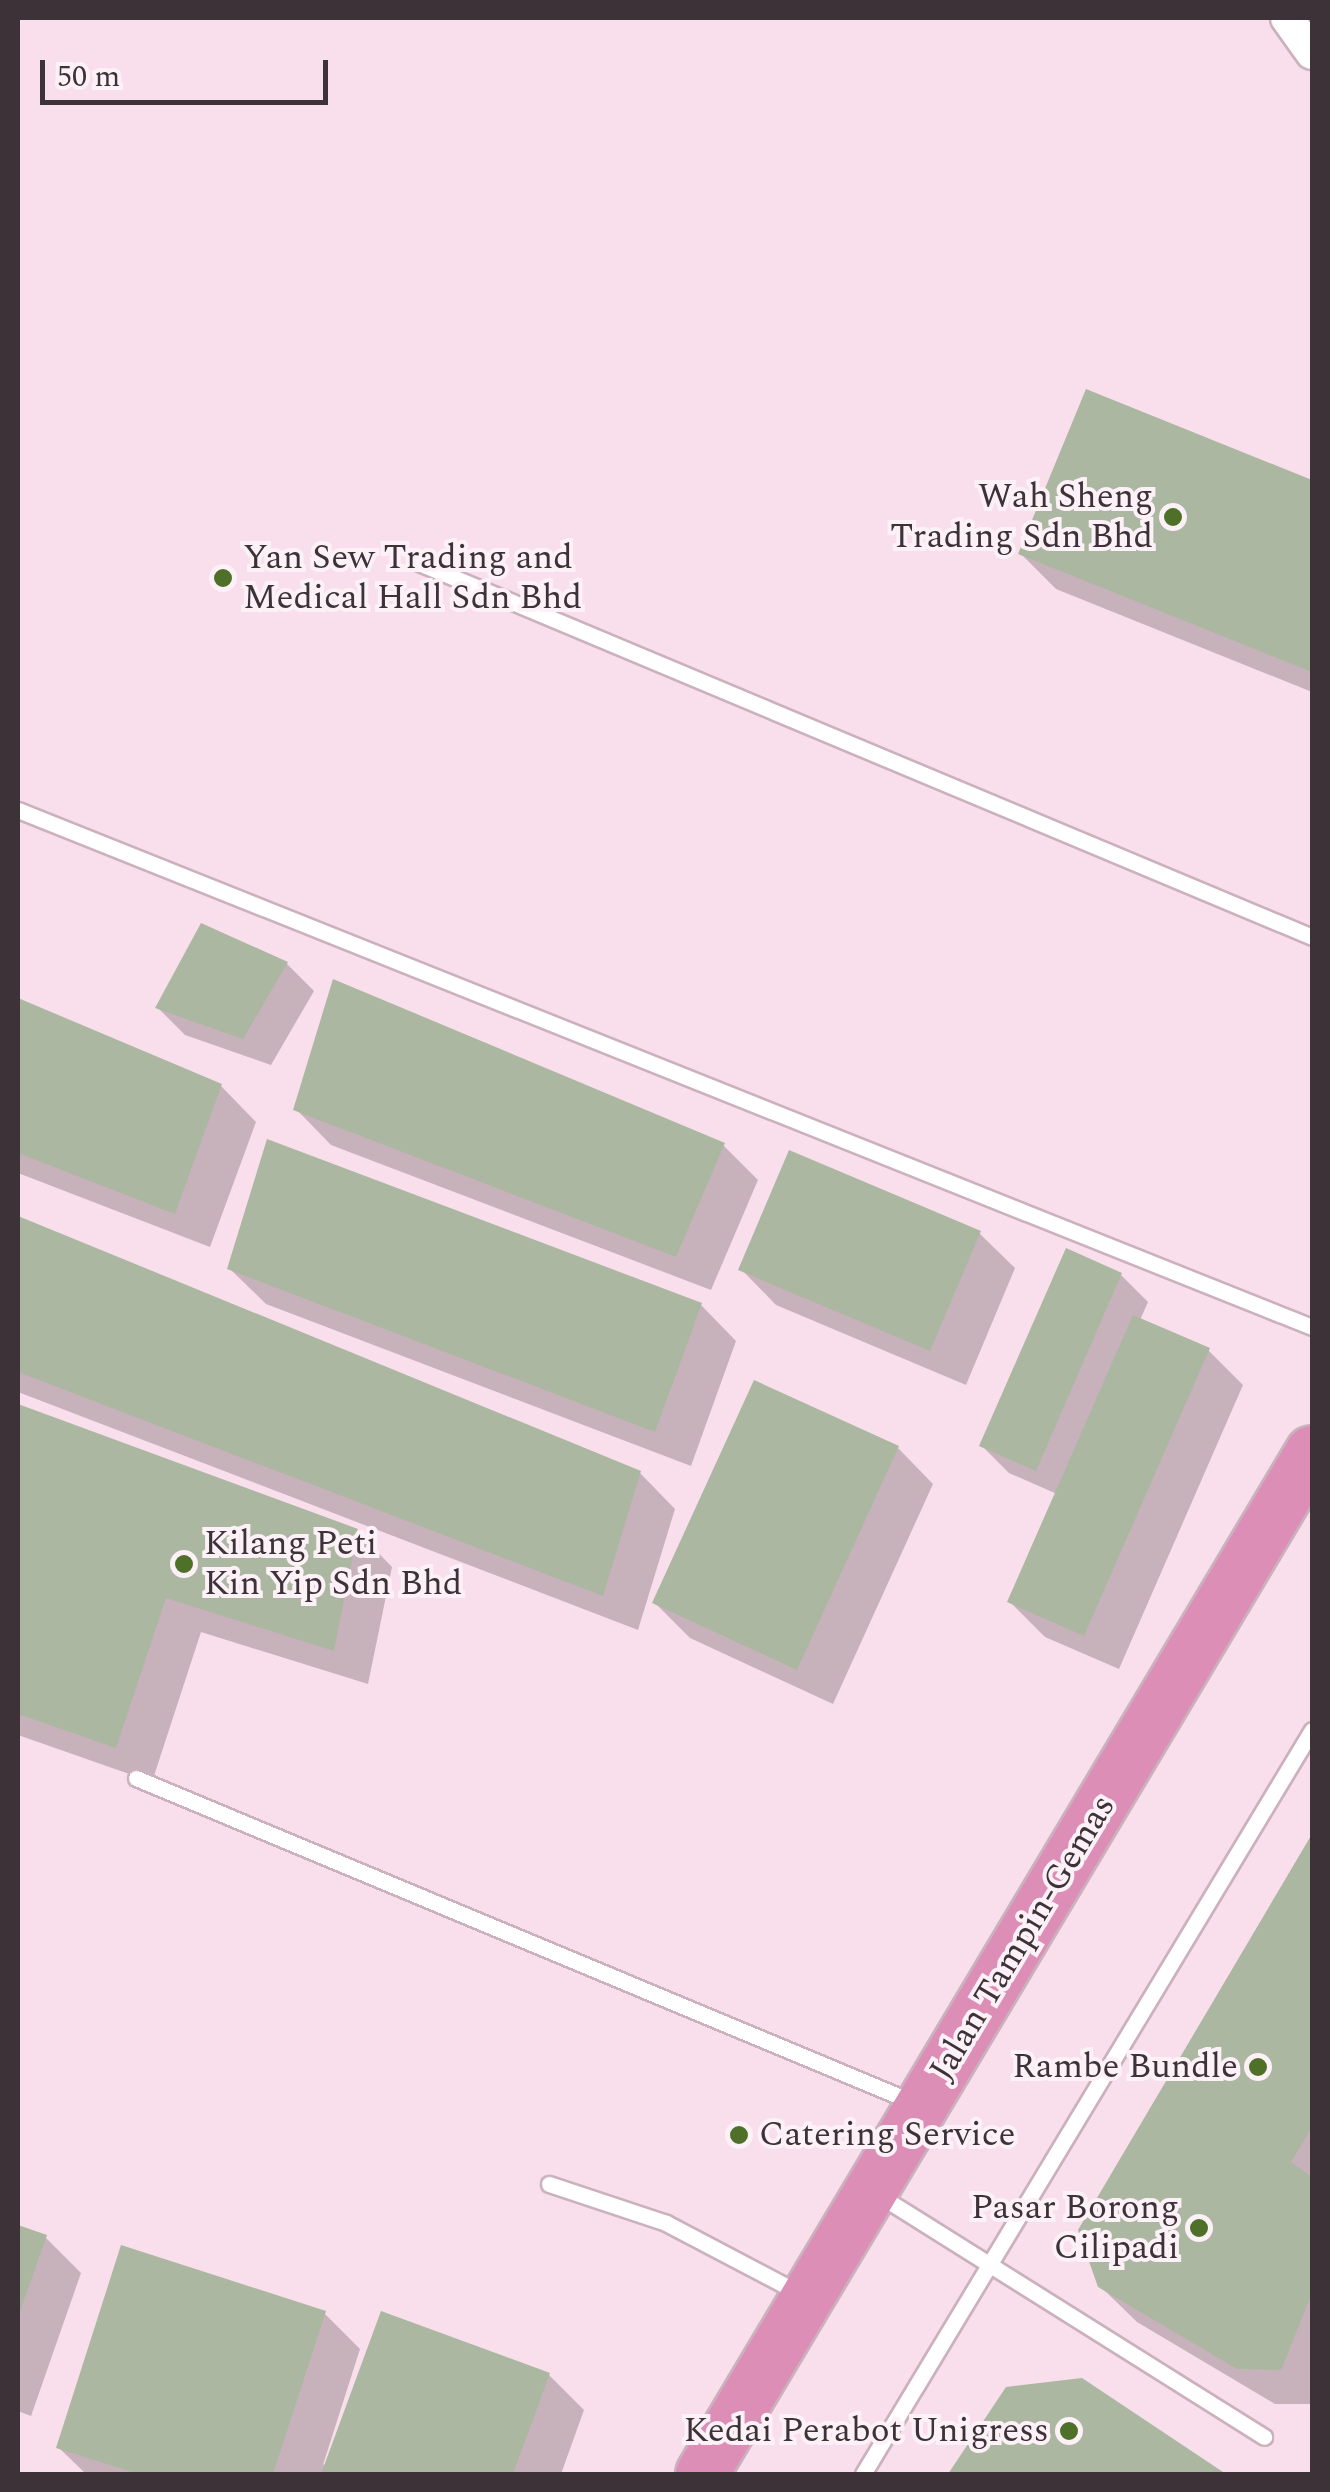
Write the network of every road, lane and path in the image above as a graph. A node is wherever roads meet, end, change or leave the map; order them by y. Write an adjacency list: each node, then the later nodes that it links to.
1 (1287, 18): 2 (street)
2 (1312, 53)
3 (419, 563): 5 (lane)
4 (18, 810): 6 (lane)
5 (1312, 936)
6 (1312, 1327)
7 (1312, 1452): 10 (highway, Jalan Tampin-Gemas)
8 (1312, 1730): 13 (lane)
9 (136, 1778): 10 (lane)
10 (923, 2107): 12 (highway, Jalan Tampin-Gemas)
11 (549, 2184): 14 (lane)
12 (873, 2192): 13 (lane); 14 (highway, Jalan Tampin-Gemas)
13 (989, 2264): 15 (lane); 17 (lane)
14 (809, 2298): 16 (highway, Jalan Tampin-Gemas)
15 (1264, 2437)
16 (702, 2474)
17 (863, 2474)

